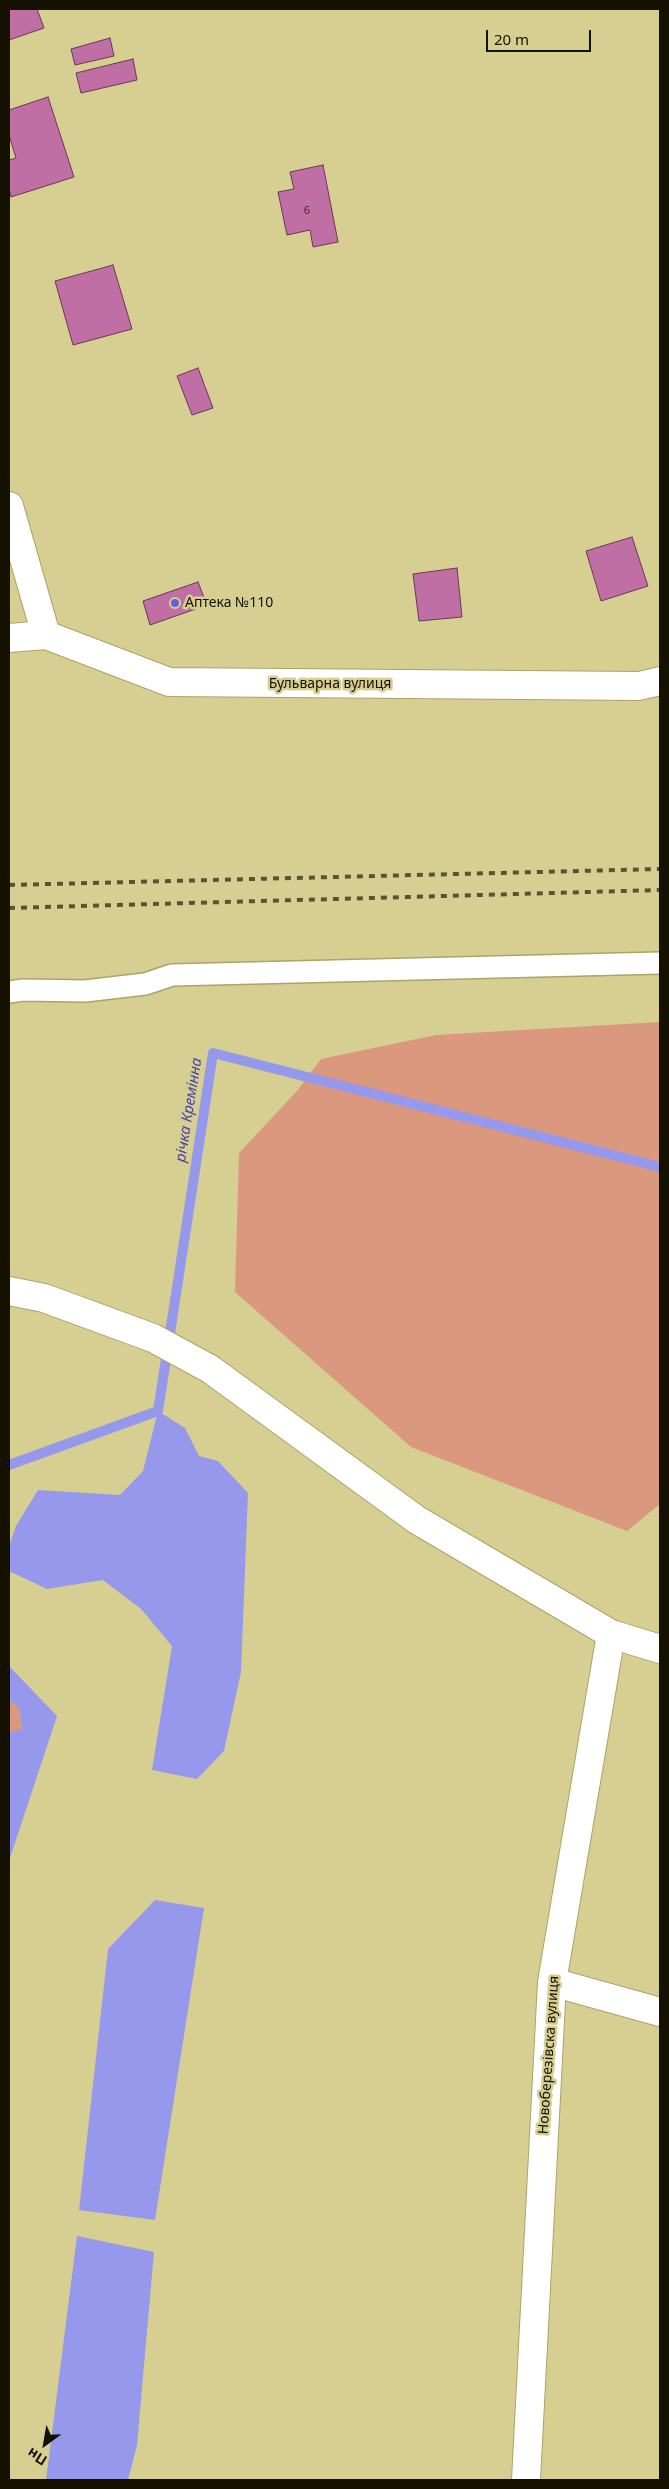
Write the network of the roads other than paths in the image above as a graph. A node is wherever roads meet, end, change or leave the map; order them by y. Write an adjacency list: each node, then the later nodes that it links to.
1 (9, 506): 2 (street)
2 (46, 635): 3 (street, Бульварна вулиця); 4 (street, Бульварна вулиця)
3 (9, 638)
4 (660, 681)
5 (660, 963): 6 (lane)
6 (9, 992)
7 (9, 1291): 8 (street)
8 (611, 1634): 9 (street); 10 (street, Новоберезівска вулиця)
9 (660, 1649)
10 (552, 1982): 11 (street); 12 (street, Новоберезівска вулиця)
11 (660, 2012)
12 (526, 2480)

